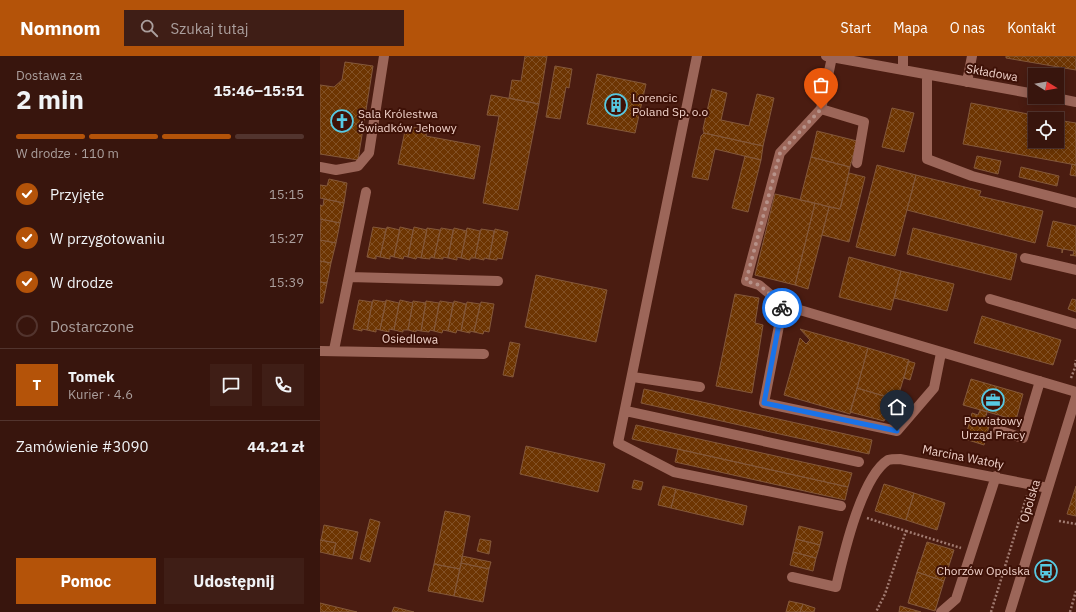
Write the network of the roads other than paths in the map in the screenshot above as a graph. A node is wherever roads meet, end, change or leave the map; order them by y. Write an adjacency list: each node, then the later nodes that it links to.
1 (384, 56): 14 (street)
2 (697, 56): 28 (street)
3 (903, 56): 6 (street)
4 (972, 56): 8 (street)
5 (829, 57): 6 (street, Składowa); 12 (street)
6 (903, 70): 7 (street, Składowa)
7 (928, 74): 8 (street, Składowa); 16 (street)
8 (967, 82): 9 (street, Składowa)
9 (1028, 93)
10 (1064, 100): 11 (street)
11 (1076, 102)
12 (821, 109): 13 (street); 22 (street)
13 (857, 163)
14 (320, 167)
15 (366, 192): 19 (street)
16 (1076, 203)
17 (1025, 258): 18 (street)
18 (1076, 270)
19 (349, 277): 20 (street); 24 (street)
20 (498, 281)
21 (990, 299): 23 (street)
22 (783, 305): 26 (street); 26 (street)
23 (1076, 324)
24 (334, 350): 25 (street, Osiedlowa); 27 (street, Osiedlowa)
25 (320, 351)
26 (941, 353): 29 (street)
27 (484, 354)
28 (632, 376): 30 (street); 33 (street)
29 (1040, 381): 31 (street); 34 (street)
30 (700, 387)
31 (1076, 392)
32 (1076, 397): 37 (street, Opolska)
33 (626, 411): 35 (street); 38 (street)
34 (998, 430)
35 (859, 462)
36 (996, 476): 37 (street, Marcina Watoły); 39 (street, Marcina Watoły); 40 (street)
37 (1048, 488): 41 (street, Opolska)
38 (841, 506)
39 (792, 577)
40 (941, 612)
41 (1010, 612)

